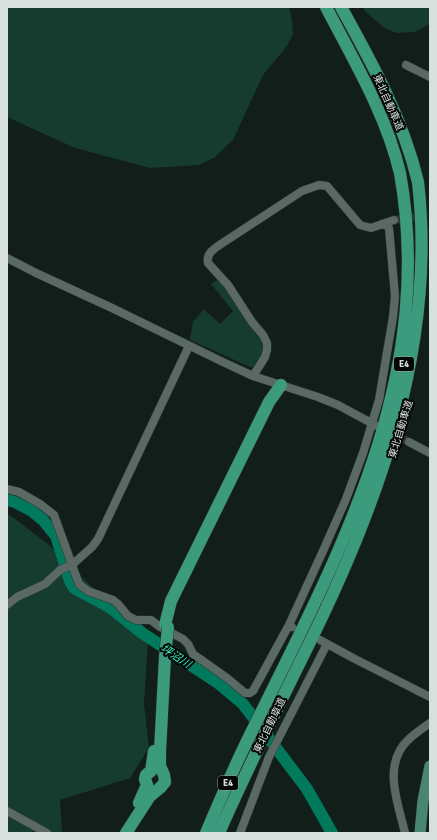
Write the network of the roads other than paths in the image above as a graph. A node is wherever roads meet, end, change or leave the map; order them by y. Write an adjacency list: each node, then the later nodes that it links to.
1 (326, 7): 20 (highway, 東北自動車道 / E4)
2 (341, 7): 21 (highway, 東北自動車道 / E4)
3 (406, 65): 4 (street)
4 (430, 77)
5 (394, 220): 6 (street)
6 (382, 224): 9 (street); 11 (street)
7 (7, 258): 8 (street)
8 (189, 346): 9 (street); 15 (street)
9 (253, 376): 10 (street)
10 (281, 385): 11 (street); 17 (highway, bridge)
11 (376, 425): 15 (street)
12 (409, 442): 13 (street)
13 (430, 453)
14 (7, 488): 15 (street)
15 (68, 566): 16 (street)
16 (7, 605)
17 (164, 656): 25 (highway); 26 (highway)
18 (430, 697): 31 (street)
19 (430, 723): 32 (street)
20 (244, 748): 27 (highway); 28 (highway, 東北自動車道 / E4)
21 (258, 750): 29 (highway, 東北自動車道 / E4); 30 (highway)
22 (430, 766): 33 (main road)
23 (7, 811): 24 (street)
24 (48, 833)
25 (121, 833)
26 (126, 833)
27 (200, 833)
28 (206, 833)
29 (219, 833)
30 (224, 833)
31 (240, 833)
32 (405, 833)
33 (420, 833)

